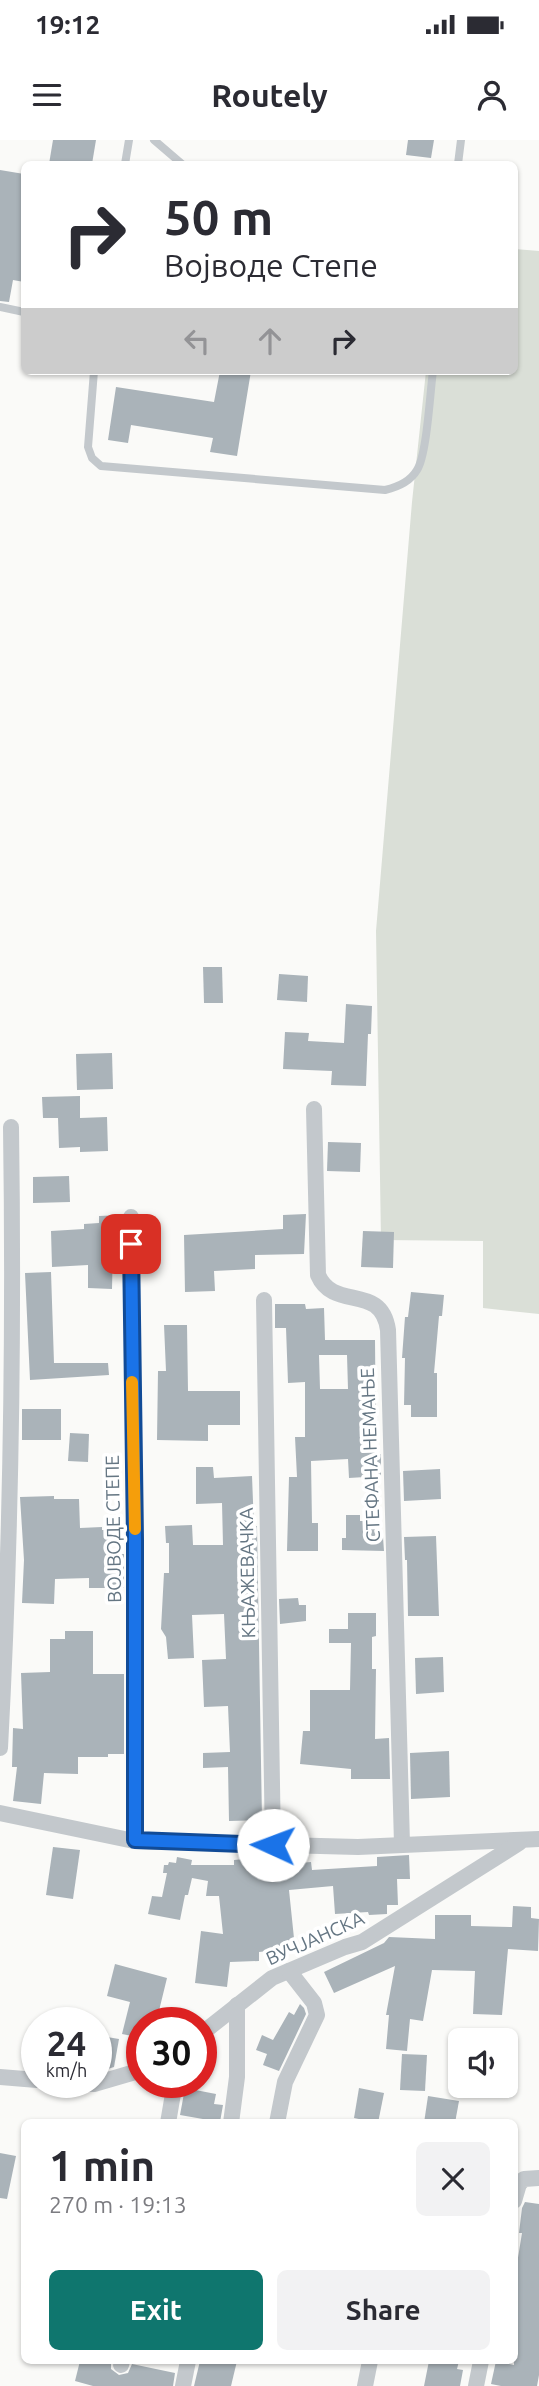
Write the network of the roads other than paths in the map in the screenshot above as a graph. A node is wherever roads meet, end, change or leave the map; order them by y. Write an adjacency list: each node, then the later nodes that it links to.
1 (129, 140): 4 (lane)
2 (154, 140): 5 (lane)
3 (461, 140): 6 (lane)
4 (126, 161)
5 (178, 161)
6 (458, 161)
7 (0, 307): 8 (lane)
8 (21, 311)
9 (94, 375): 10 (lane)
10 (433, 375)
11 (314, 1109): 20 (street, СТЕФАНА НЕМАЊЕ)
12 (11, 1127): 15 (street)
13 (131, 1217): 18 (street, ВОЈВОДЕ СТЕПЕ)
14 (264, 1300): 21 (street, КЊАЖЕВАЧКА)
15 (0, 1748)
16 (0, 1813): 18 (street)
17 (539, 1839): 19 (street)
18 (135, 1840): 21 (street)
19 (521, 1841): 20 (street); 22 (street, ВУЧЈАНСКА)
20 (402, 1844): 21 (street)
21 (273, 1845)
22 (289, 1971): 23 (street, ВУЧЈАНСКА); 30 (street)
23 (237, 2005): 24 (street, ВУЧЈАНСКА); 29 (street)
24 (217, 2023)
25 (0, 2077): 26 (street)
26 (21, 2079)
27 (172, 2098): 28 (street)
28 (169, 2119)
29 (232, 2119)
30 (278, 2119)
31 (539, 2178): 32 (street)
32 (518, 2187)
33 (187, 2364): 36 (street)
34 (369, 2364): 37 (street)
35 (480, 2364): 38 (street)
36 (183, 2386)
37 (365, 2386)
38 (476, 2386)

